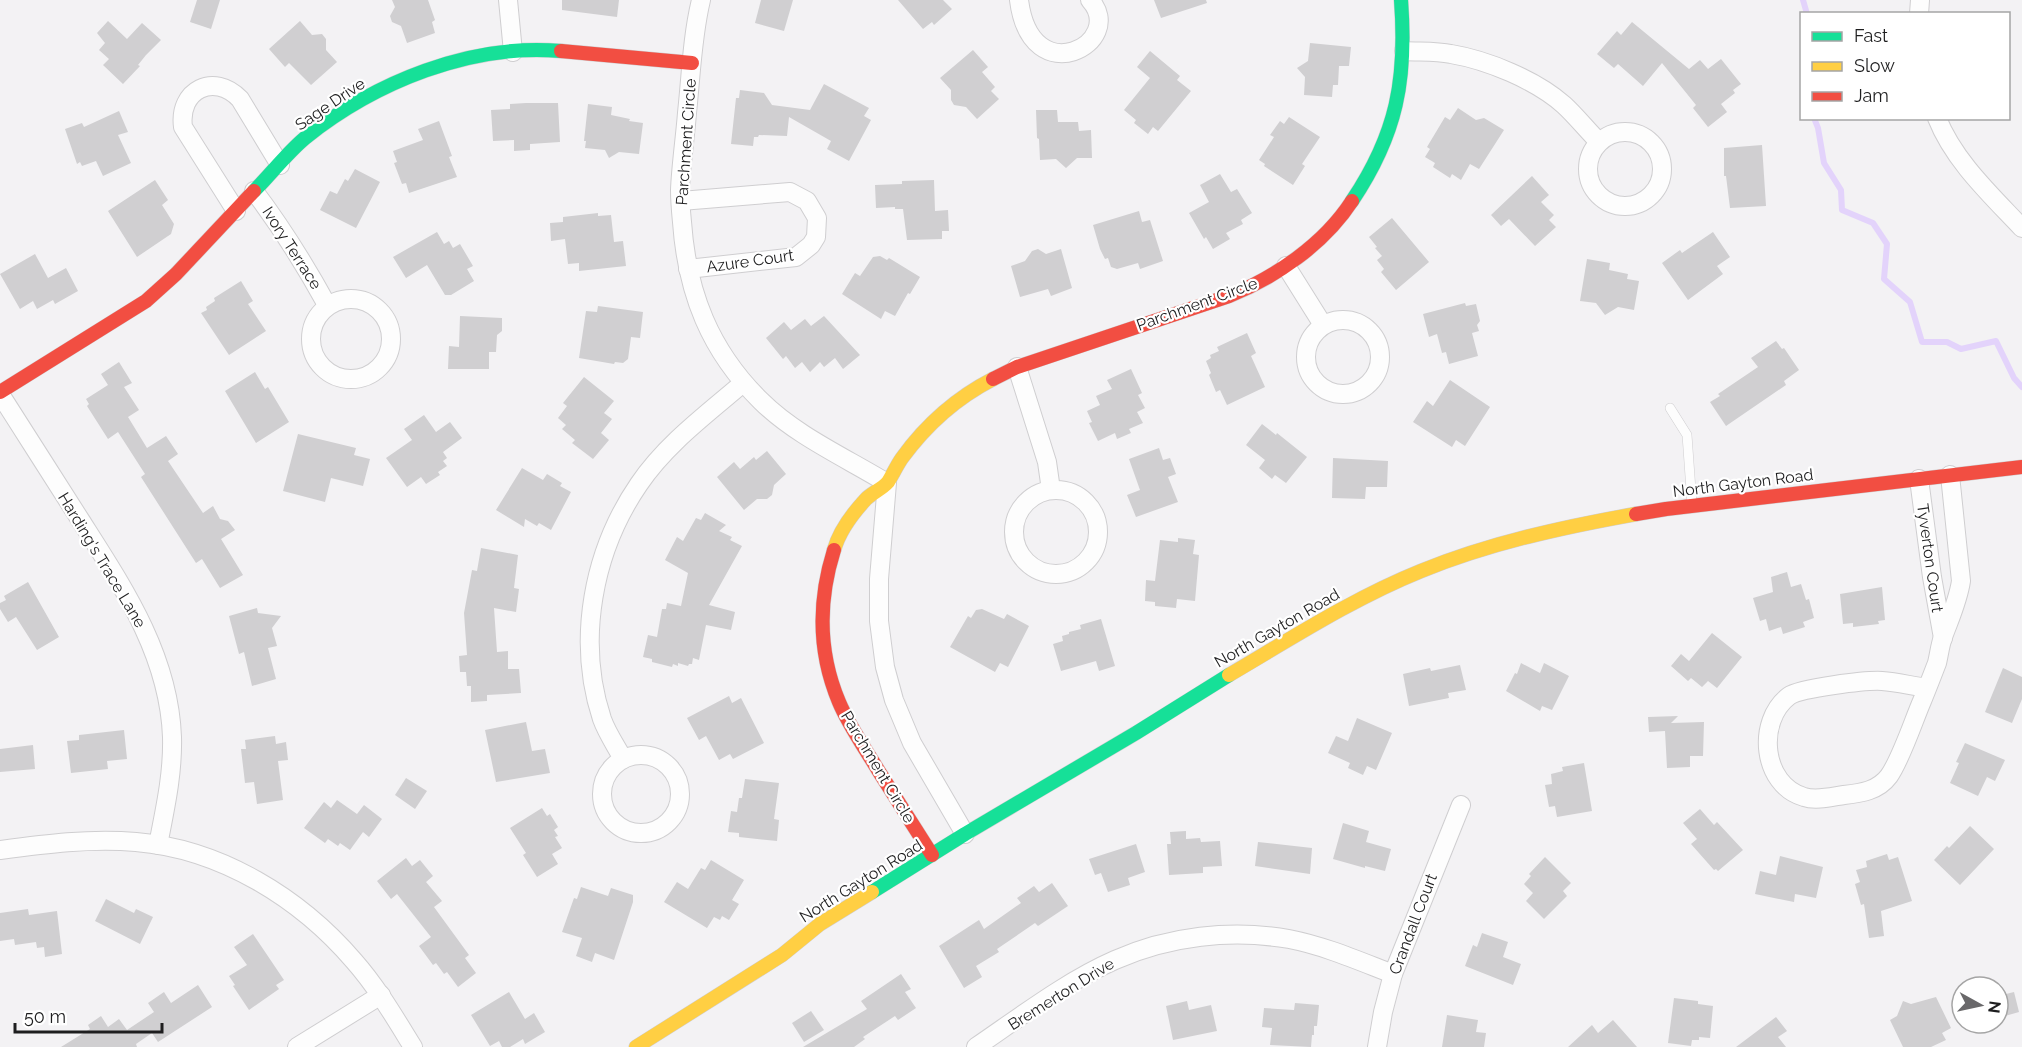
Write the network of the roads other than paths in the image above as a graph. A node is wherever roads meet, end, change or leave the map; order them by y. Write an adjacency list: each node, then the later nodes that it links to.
1 (508, 0): 7 (street)
2 (701, 0): 8 (street, Parchment Circle)
3 (1019, 0): 4 (street)
4 (1090, 0)
5 (1401, 0): 6 (street, Parchment Circle)
6 (1404, 51): 10 (street); 16 (street, Parchment Circle)
7 (513, 52): 8 (street, Sage Drive); 11 (street, Sage Drive)
8 (692, 63): 13 (street, Parchment Circle)
9 (1938, 120): 15 (street)
10 (1599, 142): 10 (street)
11 (280, 165): 12 (street, Sage Drive); 14 (street)
12 (254, 191): 14 (street, Sage Drive); 18 (street, Ivory Terrace)
13 (681, 201): 17 (street, Parchment Circle); 17 (street, Azure Court)
14 (236, 211): 22 (street, Sage Drive)
15 (2022, 228)
16 (1286, 266): 19 (street); 20 (street, Parchment Circle)
17 (688, 269): 21 (street, Parchment Circle)
18 (327, 305): 18 (street, Ivory Terrace)
19 (1323, 325): 19 (street)
20 (1017, 366): 27 (street, Parchment Circle); 28 (street)
21 (743, 383): 27 (street, Parchment Circle); 32 (street)
22 (0, 393): 35 (street, Harding's Trace Lane)
23 (1671, 408): 29 (lane)
24 (2022, 467): 25 (street, North Gayton Road)
25 (1950, 475): 26 (street, North Gayton Road); 30 (street, Tyverton Court)
26 (1918, 479): 29 (street, North Gayton Road); 30 (street, Tyverton Court)
27 (887, 483): 34 (street, Parchment Circle); 37 (street, Parchment Circle)
28 (1051, 490): 28 (street)
29 (1692, 506): 34 (street, North Gayton Road)
30 (1942, 638): 31 (street, Tyverton Court)
31 (1927, 688): 31 (street, Tyverton Court)
32 (623, 759): 32 (street)
33 (1461, 805): 38 (street, Crandall Court)
34 (965, 834): 37 (street, North Gayton Road)
35 (159, 845): 36 (street); 39 (street)
36 (0, 850)
37 (932, 855): 43 (street, North Gayton Road)
38 (1393, 974): 40 (street, Bremerton Drive); 44 (street, Crandall Court)
39 (381, 995): 41 (street); 42 (street)
40 (981, 1046)
41 (297, 1047)
42 (413, 1047)
43 (636, 1047)
44 (1377, 1047)

